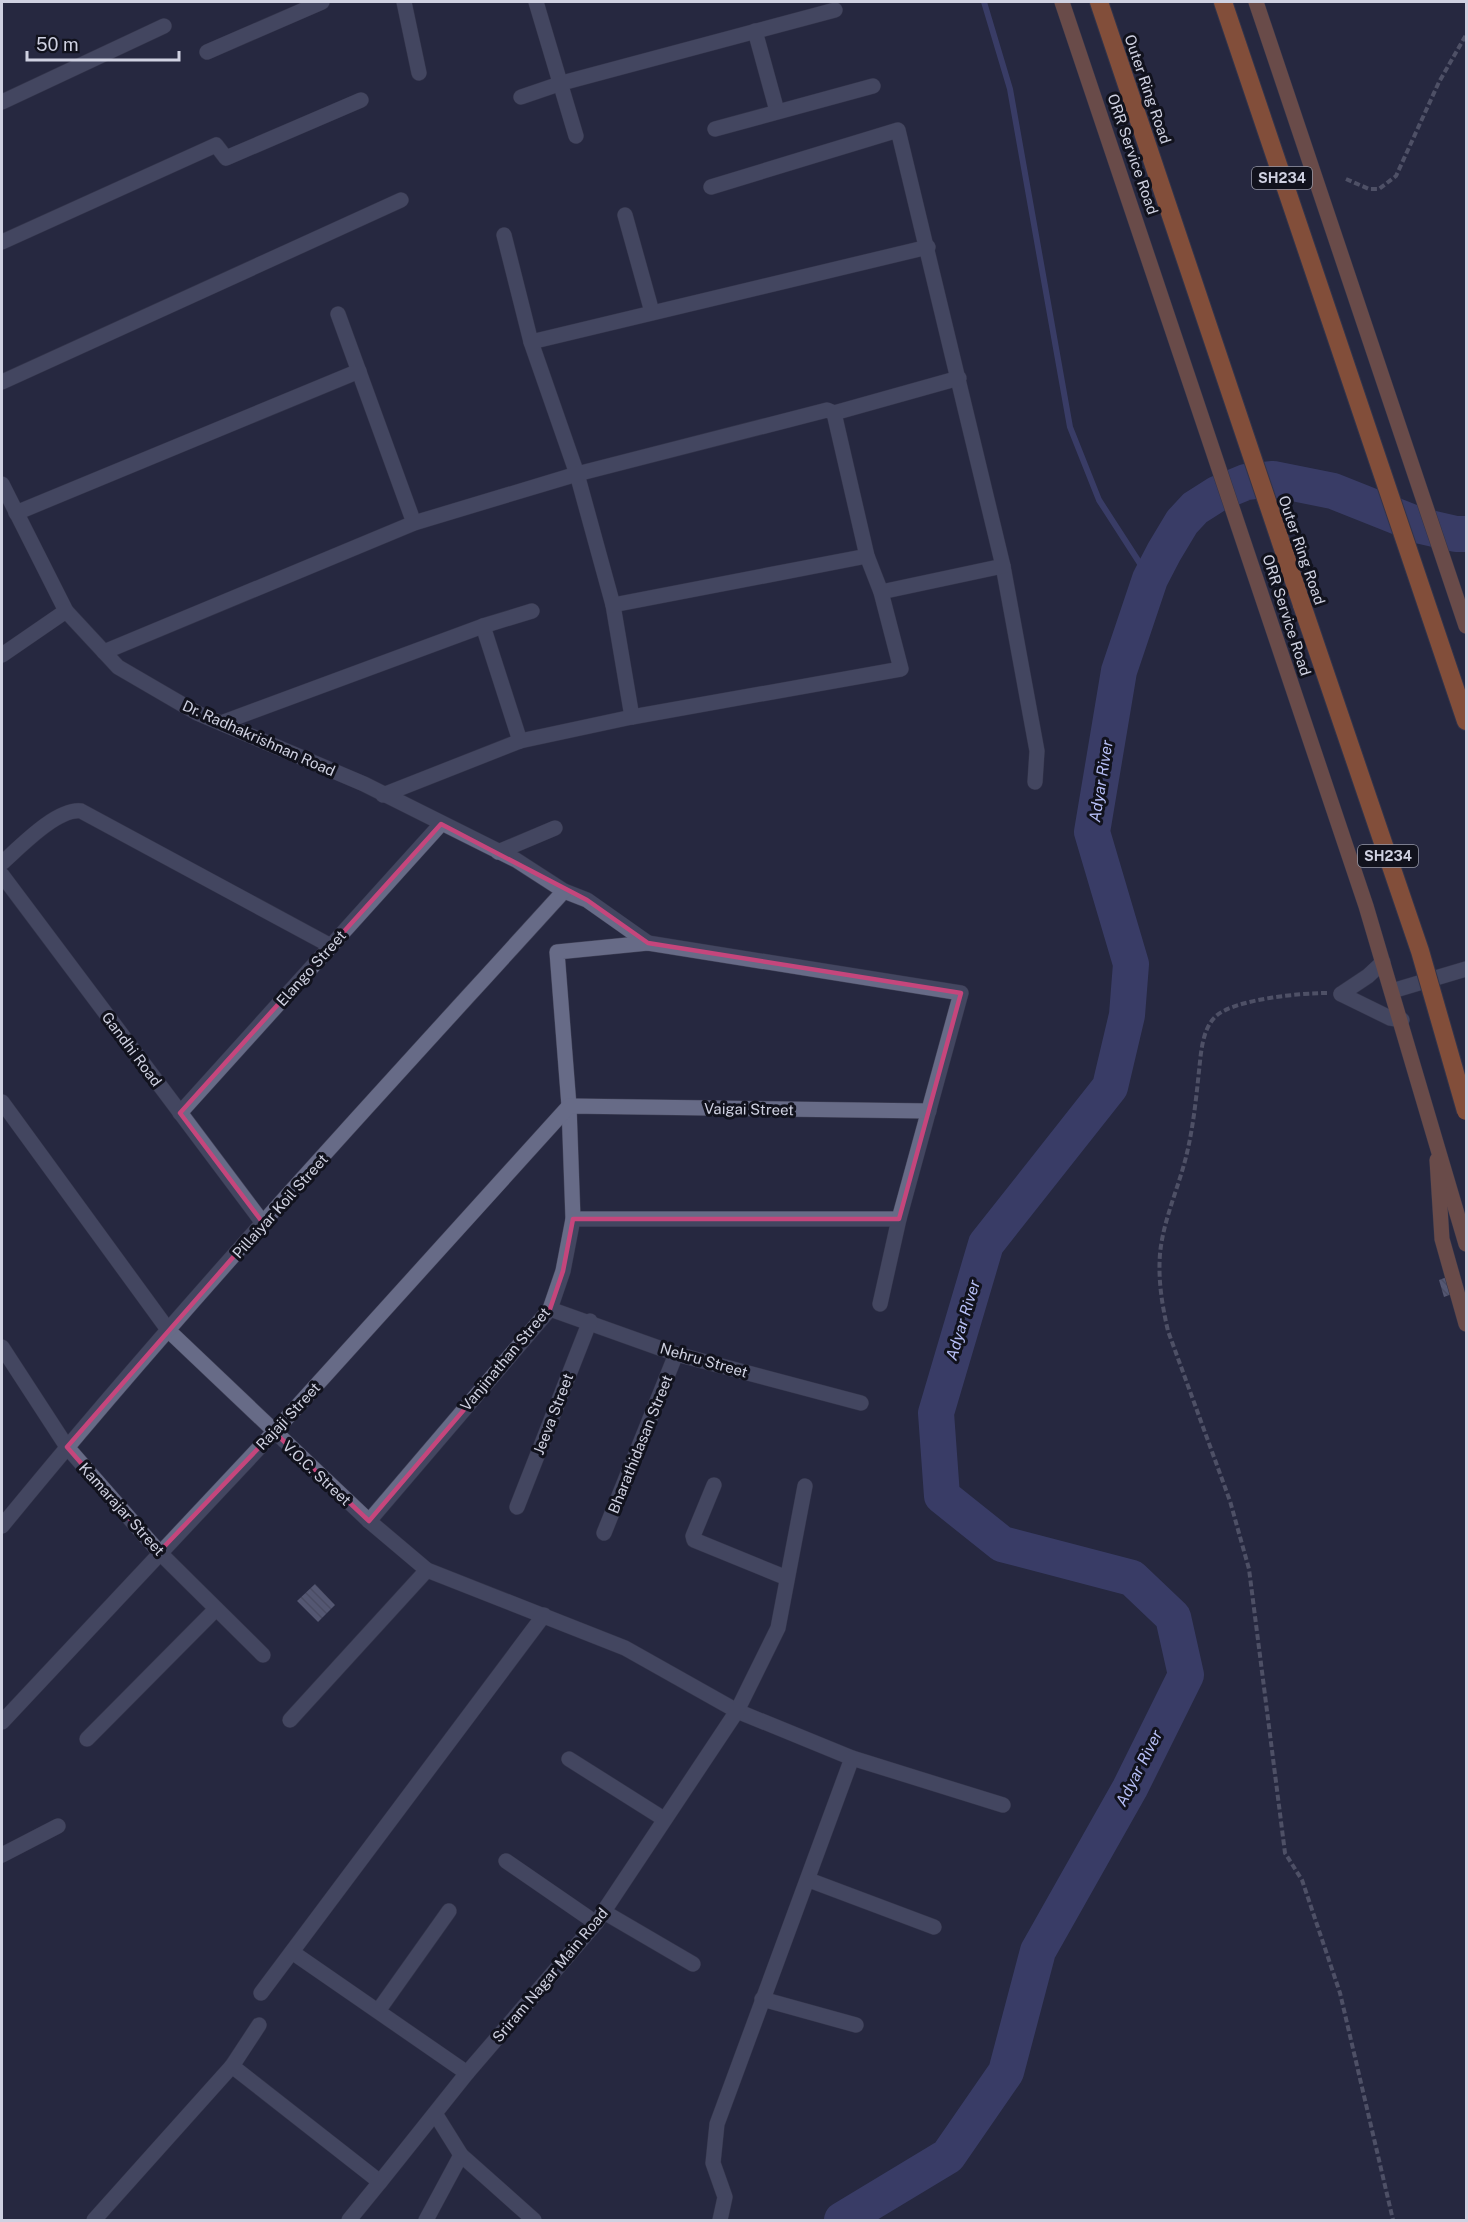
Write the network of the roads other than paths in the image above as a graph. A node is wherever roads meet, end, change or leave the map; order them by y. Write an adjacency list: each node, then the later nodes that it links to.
1 (322, 2): 11 (street)
2 (404, 2): 12 (street)
3 (536, 2): 13 (street)
4 (1062, 2): 62 (main road, ORR Service Road)
5 (1100, 2): 69 (highway, Outer Ring Road / SH234, bridge)
6 (1223, 2): 49 (highway, SH234)
7 (1256, 2): 45 (main road)
8 (835, 10): 10 (street)
9 (164, 26): 17 (street)
10 (755, 31): 13 (street); 18 (street)
11 (207, 52)
12 (419, 73)
13 (562, 83): 15 (street); 20 (street)
14 (873, 86): 18 (street)
15 (520, 97)
16 (361, 100): 25 (street)
17 (2, 102)
18 (777, 111): 19 (street)
19 (715, 129)
20 (576, 136)
21 (711, 187): 26 (street)
22 (401, 200): 32 (street)
23 (625, 215): 27 (street)
24 (504, 235): 29 (street)
25 (2, 242)
26 (928, 247): 27 (street); 31 (street)
27 (652, 312): 29 (street)
28 (338, 314): 30 (street)
29 (531, 342): 34 (street)
30 (359, 370): 36 (street); 37 (street)
31 (959, 378): 33 (street); 39 (street)
32 (2, 382)
33 (834, 412): 34 (street); 38 (street)
34 (577, 474): 37 (street); 41 (street)
35 (2, 484): 36 (street, Dr. Radhakrishnan Road)
36 (16, 513): 42 (street, Dr. Radhakrishnan Road)
37 (414, 523): 46 (street)
38 (867, 556): 40 (street); 41 (street)
39 (1003, 566): 40 (street); 52 (street)
40 (881, 592): 48 (street)
41 (613, 605): 48 (street)
42 (66, 611): 46 (street, Dr. Radhakrishnan Road); 47 (street)
43 (532, 612): 44 (street)
44 (483, 626): 50 (street); 51 (street)
45 (1467, 626)
46 (104, 652): 50 (street, Dr. Radhakrishnan Road)
47 (2, 655)
48 (632, 717): 51 (street)
49 (1467, 721)
50 (221, 723): 53 (street, Dr. Radhakrishnan Road)
51 (520, 741): 53 (street)
52 (1035, 782)
53 (383, 795): 54 (street, Dr. Radhakrishnan Road)
54 (441, 824): 56 (street, Dr. Radhakrishnan Road); 61 (street, Elango Street)
55 (555, 828): 56 (street)
56 (498, 852): 59 (street, Dr. Radhakrishnan Road)
57 (2, 862): 61 (street)
58 (2, 874): 70 (street, Gandhi Road)
59 (564, 891): 60 (street, Dr. Radhakrishnan Road); 74 (street, Pillaiyar Koil Street)
60 (648, 943): 67 (street, Vanjinathan Street); 68 (street)
61 (331, 946): 70 (street, Elango Street)
62 (1383, 962): 64 (main road, ORR Service Road); 65 (street)
63 (1467, 969): 64 (street)
64 (1392, 992): 65 (main road, ORR Service Road)
65 (1402, 1020): 71 (main road, ORR Service Road)
66 (2, 1102): 80 (street, V.O.C. Street)
67 (570, 1106): 68 (street, Vaigai Street); 72 (street, Vanjinathan Street); 84 (street, Rajaji Street)
68 (929, 1111): 73 (street)
69 (1467, 1111)
70 (180, 1113): 74 (street, Gandhi Road)
71 (1437, 1140): 75 (main road, ORR Service Road); 79 (main road)
72 (573, 1219): 73 (street); 77 (street, Vanjinathan Street)
73 (899, 1219): 76 (street)
74 (263, 1223): 80 (street, Pillaiyar Koil Street)
75 (1467, 1244)
76 (880, 1304)
77 (550, 1309): 78 (street, Nehru Street); 89 (street, Vanjinathan Street)
78 (590, 1321): 82 (street, Nehru Street); 88 (street, Jeeva Street)
79 (1467, 1324)
80 (169, 1331): 84 (street, V.O.C. Street); 85 (street, Pillaiyar Koil Street)
81 (2, 1347): 85 (street, Kamarajar Street)
82 (676, 1354): 83 (street, Nehru Street); 91 (street, Bharathidasan Street)
83 (861, 1403)
84 (274, 1432): 89 (street, V.O.C. Street); 92 (street, Rajaji Street)
85 (67, 1446): 90 (street, Pillaiyar Koil Street); 92 (street, Kamarajar Street)
86 (714, 1485): 94 (street)
87 (805, 1486): 94 (street, Sriram Nagar Main Road)
88 (517, 1507)
89 (369, 1521): 93 (street, V.O.C. Street)
90 (2, 1526)
91 (604, 1533)
92 (159, 1552): 95 (street, Kamarajar Street); 100 (street, Rajaji Street)
93 (427, 1570): 96 (street, V.O.C. Street); 99 (street)
94 (788, 1578): 98 (street, Sriram Nagar Main Road)
95 (216, 1609): 97 (street, Kamarajar Street); 101 (street)
96 (544, 1615): 98 (street, V.O.C. Street); 113 (street)
97 (263, 1655)
98 (737, 1711): 102 (street, V.O.C. Street); 105 (street, Sriram Nagar Main Road)
99 (290, 1720)
100 (2, 1722)
101 (87, 1739)
102 (852, 1758): 104 (street, V.O.C. Street); 109 (street)
103 (569, 1759): 105 (street)
104 (1003, 1805)
105 (664, 1819): 111 (street, Sriram Nagar Main Road)
106 (58, 1826): 107 (street)
107 (2, 1855)
108 (506, 1861): 111 (street)
109 (809, 1880): 112 (street); 116 (street)
110 (450, 1911): 117 (street)
111 (600, 1918): 114 (street); 121 (street, Sriram Nagar Main Road)
112 (934, 1927)
113 (292, 1952): 115 (street); 117 (street)
114 (693, 1964)
115 (261, 1993)
116 (762, 1999): 119 (street); 129 (street)
117 (378, 2011): 121 (street)
118 (259, 2025): 120 (street)
119 (856, 2025)
120 (232, 2066): 124 (street); 125 (street)
121 (467, 2073): 122 (street, Sriram Nagar Main Road)
122 (436, 2115): 123 (street); 124 (street, Sriram Nagar Main Road)
123 (461, 2155): 127 (street); 128 (street)
124 (380, 2182): 126 (street, Sriram Nagar Main Road)
125 (94, 2220)
126 (349, 2220)
127 (426, 2220)
128 (534, 2220)
129 (720, 2220)

